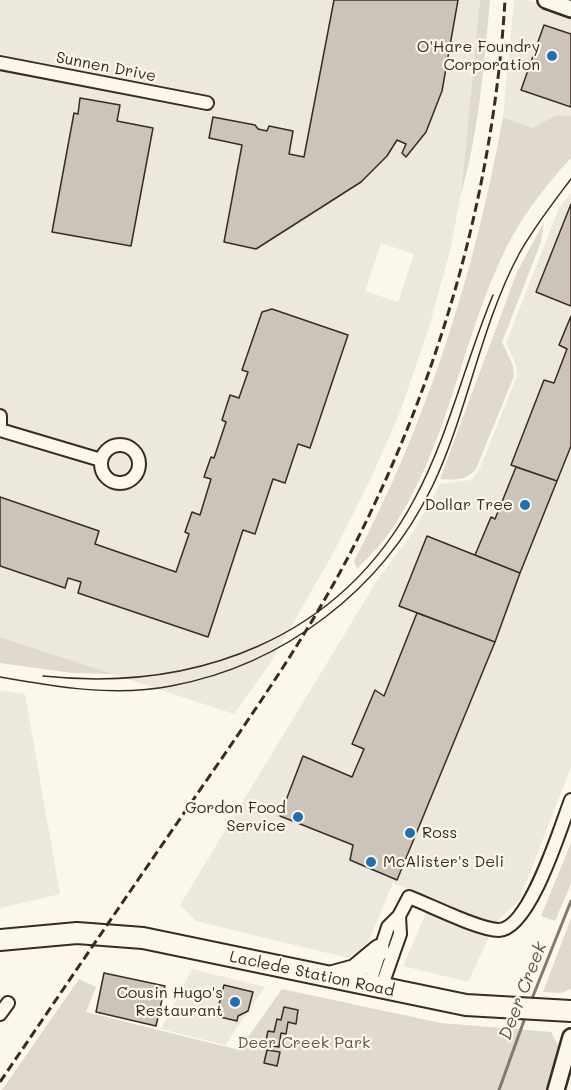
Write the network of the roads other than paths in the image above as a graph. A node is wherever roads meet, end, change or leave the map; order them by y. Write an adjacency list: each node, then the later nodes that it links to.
1 (546, 0): 2 (street)
2 (571, 9)
3 (0, 63): 4 (street, Sunnen Drive)
4 (207, 103)
5 (0, 416): 6 (street)
6 (0, 430): 7 (street)
7 (101, 460)
8 (571, 800): 9 (street)
9 (399, 916): 11 (street); 13 (street)
10 (0, 940): 12 (main road, Laclede Station Road)
11 (379, 950): 12 (main road); 13 (street)
12 (330, 977): 13 (main road, Laclede Station Road)
13 (375, 986): 15 (main road, Laclede Station Road)
14 (8, 1003): 16 (street)
15 (563, 1011)
16 (0, 1014)
17 (571, 1037): 18 (street)
18 (556, 1090)

